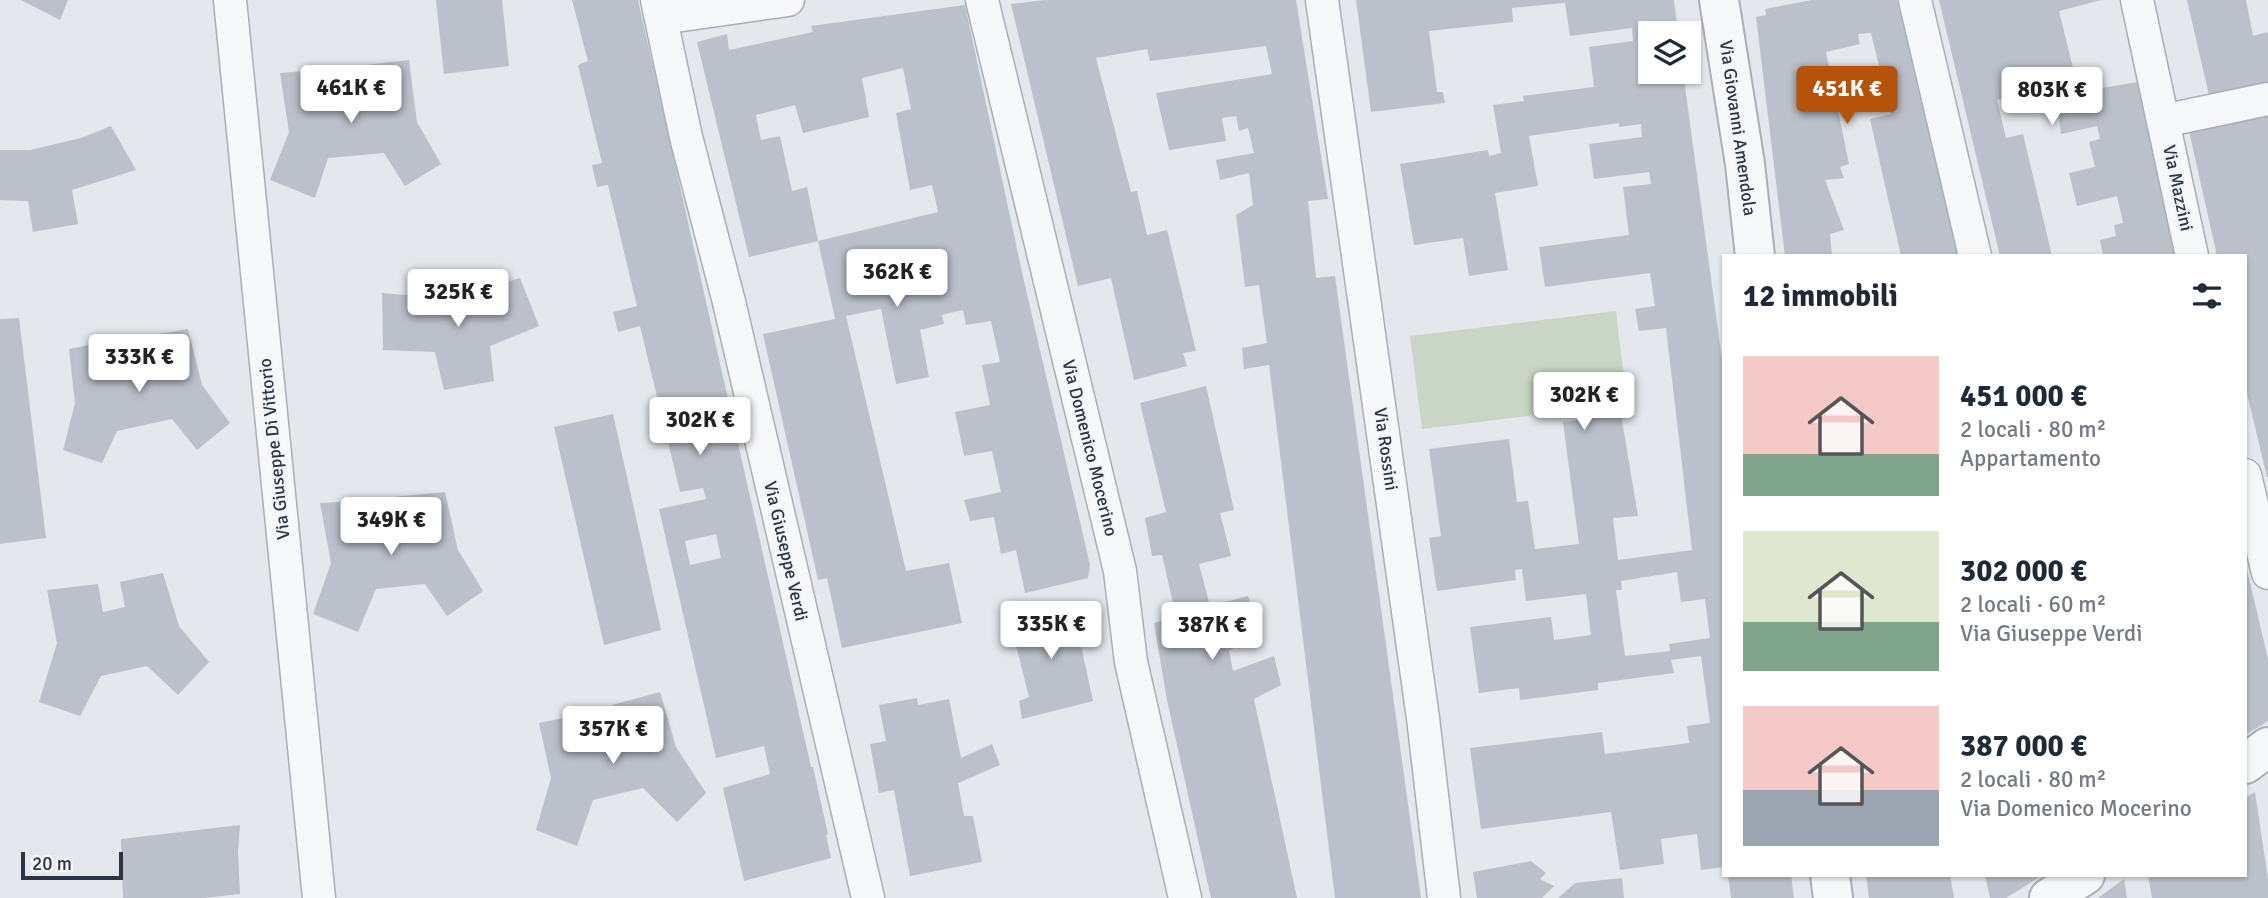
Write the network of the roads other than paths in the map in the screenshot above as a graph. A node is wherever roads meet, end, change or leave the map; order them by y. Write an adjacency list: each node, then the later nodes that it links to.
1 (230, 0): 19 (street, Via Giuseppe Di Vittorio)
2 (788, 0): 8 (street)
3 (982, 0): 21 (street, Via Domenico Mocerino)
4 (1322, 0): 22 (street, Via Rossini)
5 (1719, 0): 11 (street, Via Giovanni Amendola)
6 (1915, 0): 12 (street)
7 (2137, 0): 10 (street, Via Mazzini)
8 (659, 9): 20 (street, Via Giuseppe Verdi)
9 (2268, 99): 10 (street, Via Mazzini)
10 (2163, 121): 13 (street, Via Mazzini)
11 (1755, 254)
12 (1975, 254)
13 (2192, 254)
14 (2247, 484): 15 (street)
15 (2268, 573)
16 (2268, 747): 17 (street)
17 (2247, 763)
18 (1830, 877): 23 (street)
19 (319, 898)
20 (868, 898)
21 (1185, 898)
22 (1444, 898)
23 (1833, 898)

